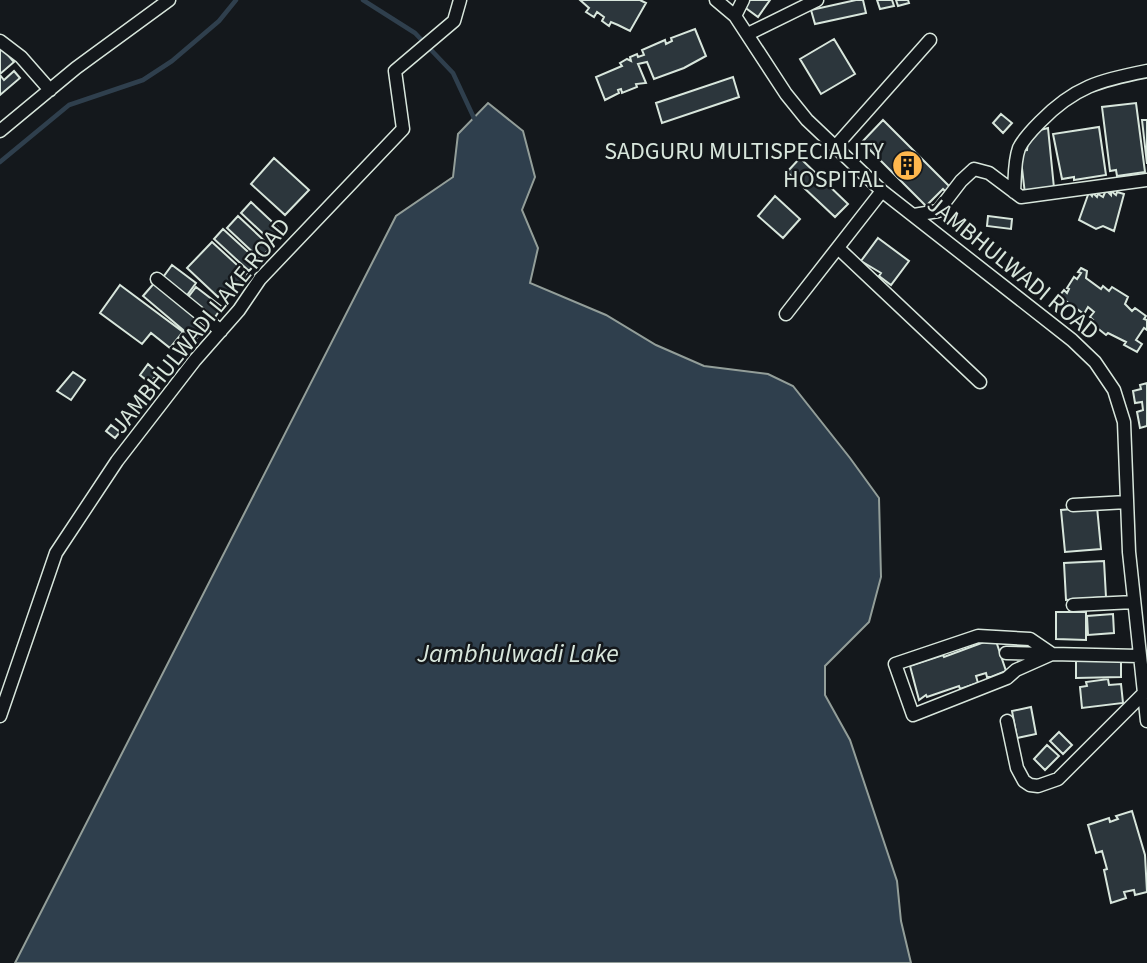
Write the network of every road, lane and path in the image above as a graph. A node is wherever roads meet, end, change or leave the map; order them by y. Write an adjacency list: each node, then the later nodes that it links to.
1 (169, 0): 13 (street)
2 (460, 0): 23 (street, JAMBHULWADI LAKE ROAD)
3 (716, 0): 8 (street, JAMBHULWADI ROAD)
4 (743, 0): 8 (street)
5 (790, 0): 7 (street)
6 (817, 0): 7 (street)
7 (785, 15): 9 (street)
8 (735, 16): 9 (street, JAMBHULWADI ROAD)
9 (748, 34): 15 (street, JAMBHULWADI ROAD)
10 (930, 40): 15 (street)
11 (0, 41): 13 (street)
12 (1147, 71): 18 (street)
13 (50, 90): 14 (street)
14 (0, 131)
15 (835, 147): 17 (street, JAMBHULWADI ROAD)
16 (1147, 180): 18 (street)
17 (882, 191): 19 (street, JAMBHULWADI ROAD); 20 (street)
18 (1014, 192): 19 (street)
19 (914, 215): 25 (street, JAMBHULWADI ROAD)
20 (838, 248): 22 (street); 24 (street)
21 (157, 279): 23 (street)
22 (786, 314)
23 (221, 331): 33 (street, JAMBHULWADI LAKE ROAD)
24 (980, 382)
25 (1127, 502): 26 (street); 27 (street, JAMBHULWADI ROAD)
26 (1073, 505)
27 (1134, 602): 28 (street); 31 (street, JAMBHULWADI ROAD)
28 (1073, 606)
29 (1006, 653): 30 (street)
30 (1052, 654): 30 (street); 31 (street)
31 (1139, 656): 32 (street, JAMBHULWADI ROAD)
32 (1143, 695): 34 (street); 35 (street, JAMBHULWADI ROAD)
33 (0, 716)
34 (1007, 721)
35 (1147, 721)

